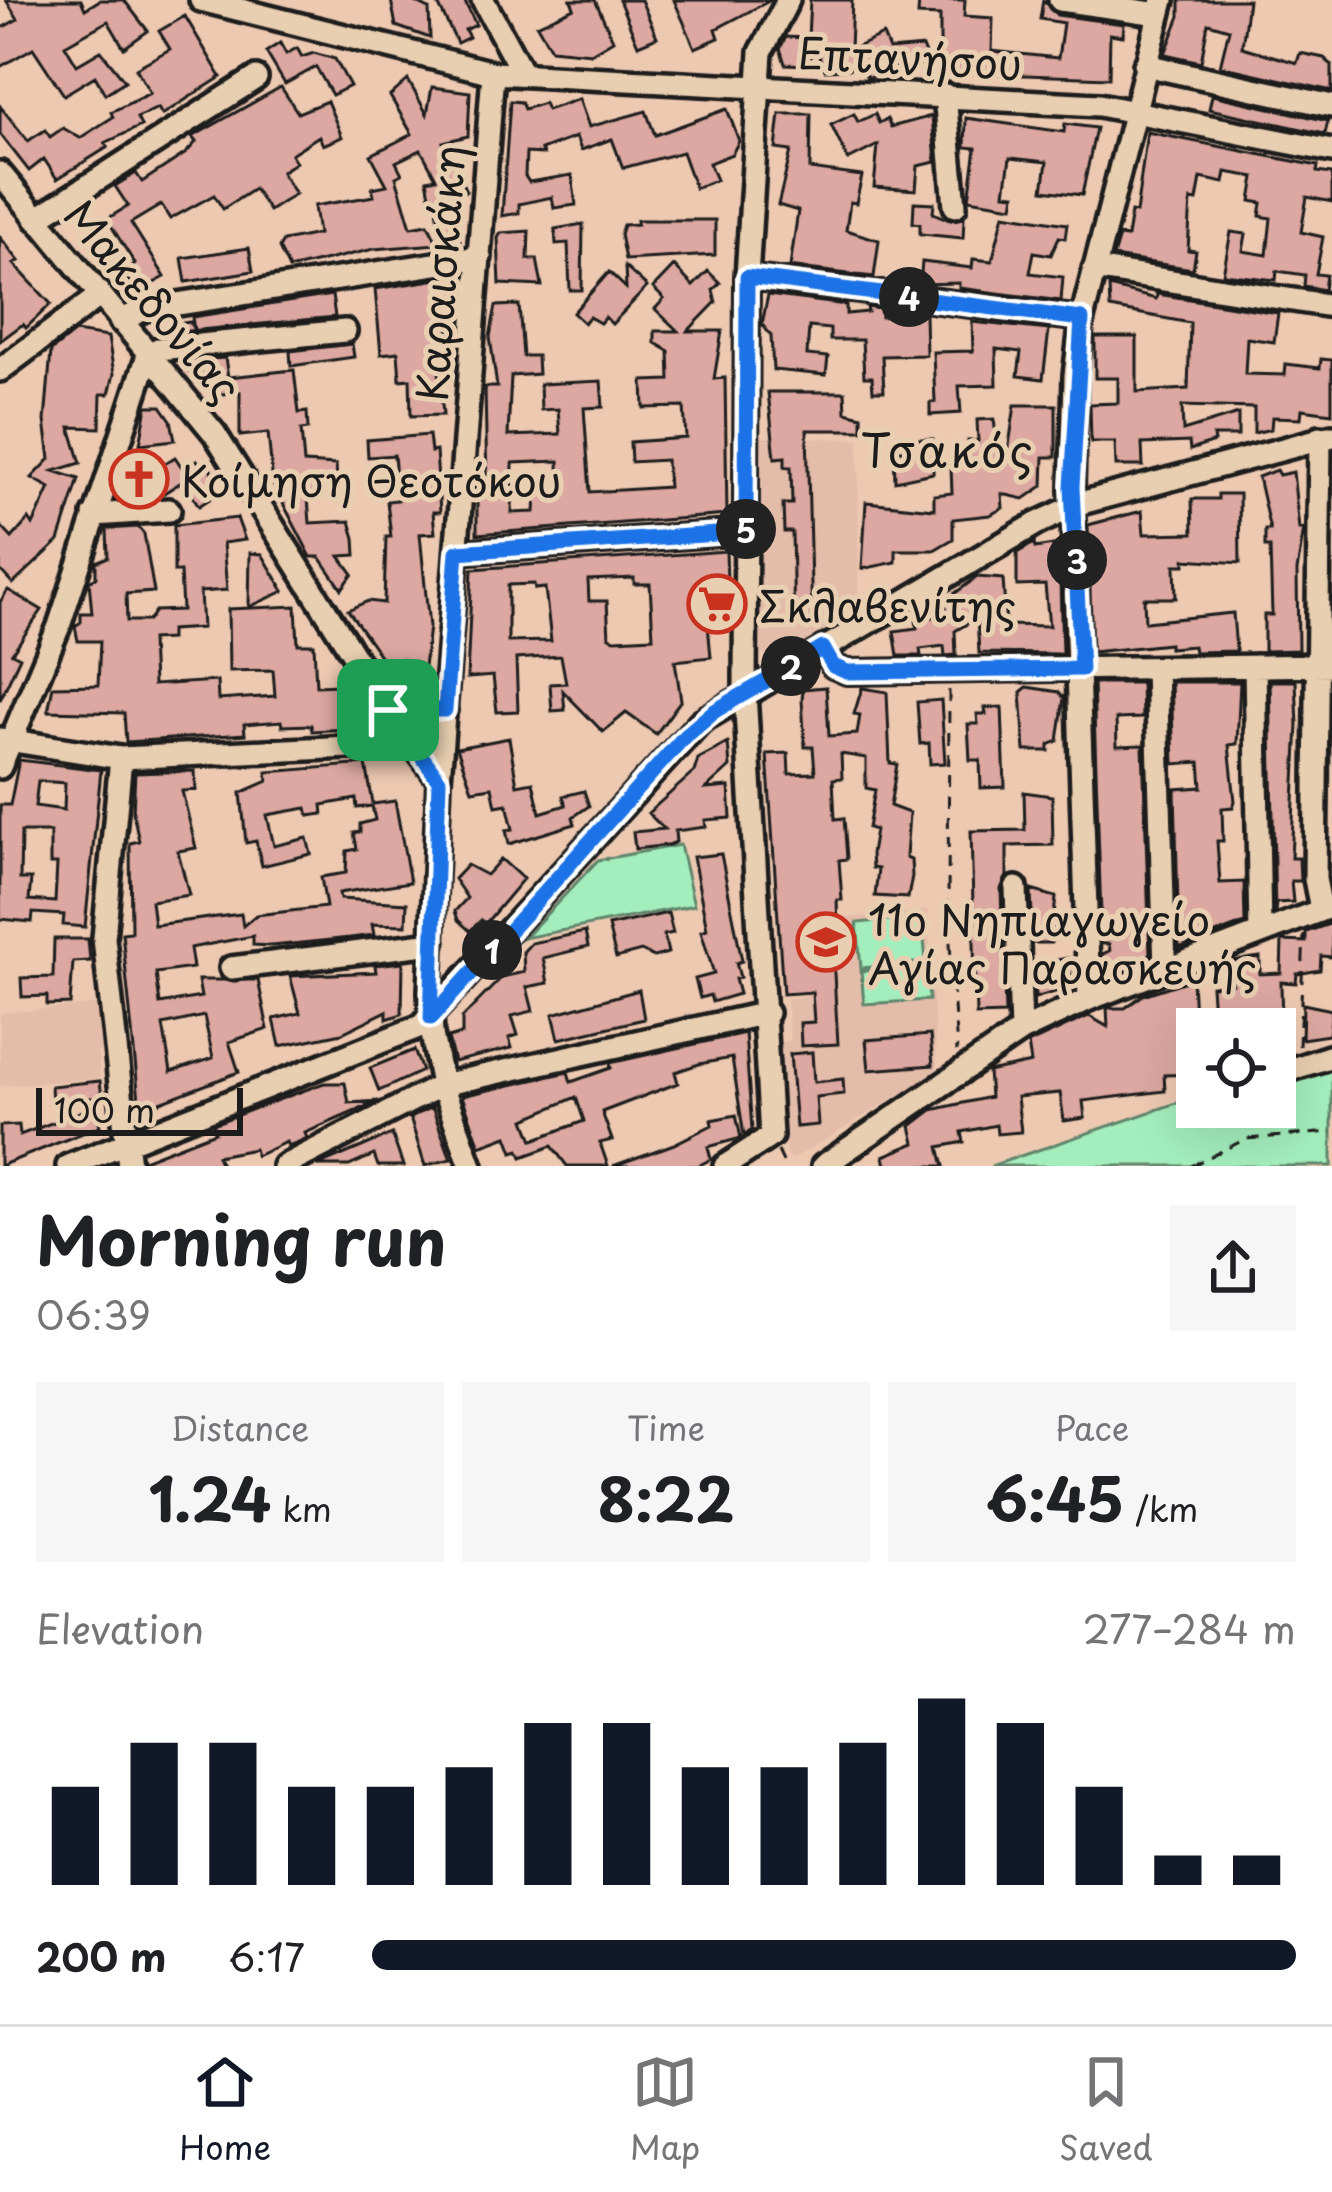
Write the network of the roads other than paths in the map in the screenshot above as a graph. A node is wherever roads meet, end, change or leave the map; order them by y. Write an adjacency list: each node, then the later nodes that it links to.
1 (201, 0): 7 (street, Επτανήσου)
2 (483, 0): 8 (street)
3 (788, 0): 10 (street)
4 (1060, 0): 5 (street)
5 (1161, 7): 6 (street)
6 (1145, 65): 12 (street); 13 (street)
7 (494, 73): 8 (street, Επτανήσου); 18 (street, Καραισκάκη)
8 (523, 74): 10 (street, Επτανήσου)
9 (256, 78): 17 (street)
10 (760, 89): 11 (street, Επτανήσου); 20 (street)
11 (945, 95): 13 (street, Επτανήσου); 16 (street)
12 (1332, 106)
13 (1132, 112): 14 (street, Επτανήσου); 19 (street)
14 (1332, 151)
15 (0, 173): 17 (street, Μακεδονίας)
16 (955, 206)
17 (36, 219): 21 (street, Μακεδονίας)
18 (479, 257): 24 (street); 33 (street, Καραισκάκη)
19 (1094, 269): 22 (street); 23 (street)
20 (747, 277): 23 (street); 32 (street)
21 (99, 296): 24 (street, Μακεδονίας); 27 (street)
22 (1332, 306)
23 (1082, 319): 29 (street)
24 (120, 321): 26 (street, Μακεδονίας)
25 (345, 331): 26 (street)
26 (148, 355): 31 (street); 40 (street, Μακεδονίας)
27 (0, 370)
28 (1326, 436): 29 (street); 35 (street)
29 (1074, 506): 34 (street); 38 (street)
30 (169, 509): 31 (street)
31 (94, 515): 42 (street)
32 (746, 532): 33 (street); 39 (street)
33 (457, 552): 41 (street, Καραισκάκη)
34 (823, 648): 38 (street); 39 (street)
35 (1326, 665): 36 (street); 48 (street)
36 (1255, 666): 37 (street); 49 (street)
37 (1156, 668): 38 (street); 52 (street)
38 (1081, 669): 53 (street)
39 (745, 693): 54 (street); 55 (street)
40 (388, 710): 41 (street); 43 (street, Μακεδονίας)
41 (445, 710): 46 (street, Καραισκάκη)
42 (6, 740): 44 (street); 45 (street)
43 (411, 744): 44 (street); 46 (street, Μακεδονίας)
44 (121, 758): 60 (street)
45 (0, 767)
46 (439, 780): 50 (street, Καραισκάκη)
47 (1016, 888): 56 (street)
48 (1327, 908): 49 (street)
49 (1261, 933): 52 (street)
50 (434, 943): 51 (street); 54 (street, Καραισκάκη)
51 (231, 968)
52 (1165, 969): 53 (street)
53 (1089, 999): 56 (street)
54 (437, 1012): 59 (street, Καραισκάκη); 60 (street)
55 (767, 1012): 59 (street); 65 (street)
56 (1022, 1031): 66 (street)
57 (1332, 1056): 58 (street)
58 (1296, 1059)
59 (442, 1085): 63 (street); 64 (street, Καραισκάκη)
60 (126, 1142): 61 (street); 62 (street)
61 (68, 1166)
62 (129, 1166)
63 (284, 1166)
64 (471, 1166)
65 (725, 1166)
66 (823, 1166)

